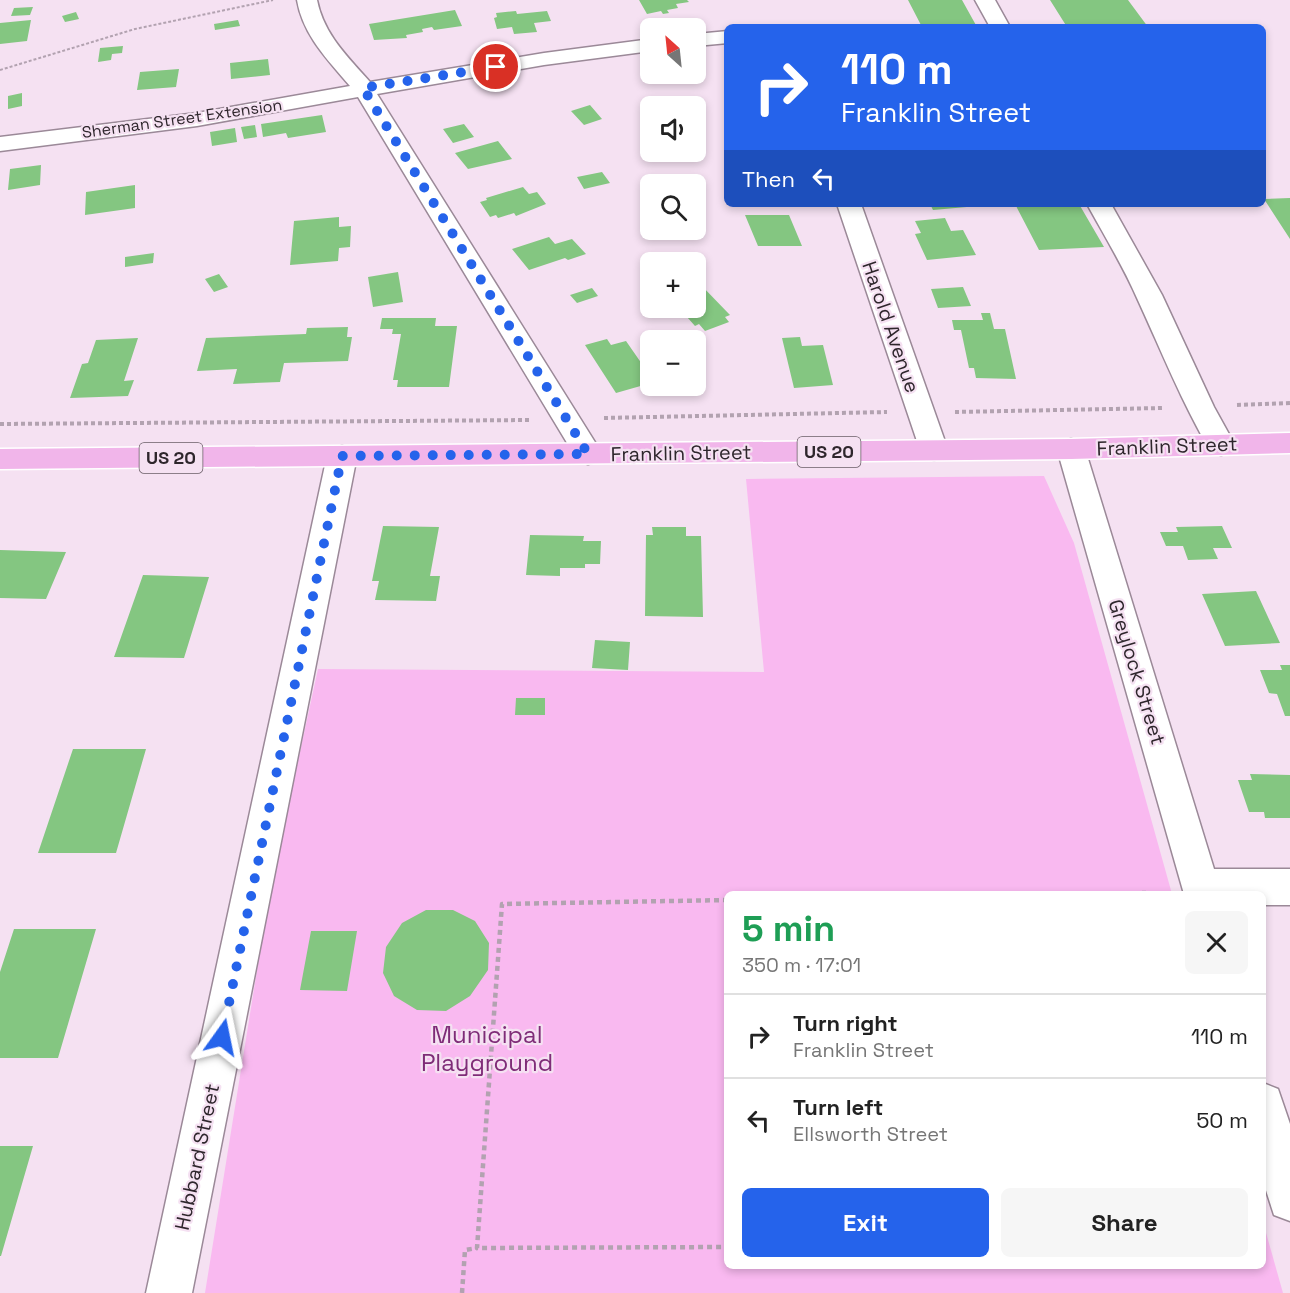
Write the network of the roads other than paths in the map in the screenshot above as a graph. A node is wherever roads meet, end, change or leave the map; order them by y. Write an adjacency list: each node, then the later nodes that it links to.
1 (307, 0): 7 (street)
2 (985, 0): 3 (street)
3 (998, 24)
4 (724, 37): 5 (street)
5 (706, 39)
6 (640, 46): 7 (street)
7 (363, 88): 8 (street, Sherman Street Extension); 15 (street)
8 (0, 144)
9 (850, 207): 14 (street, Harold Avenue)
10 (1101, 207): 12 (street)
11 (1290, 443): 12 (main road, Franklin Street / US 20)
12 (1221, 445): 13 (main road, Franklin Street / US 20)
13 (1071, 449): 14 (main road, Franklin Street / US 20); 19 (street, Greylock Street)
14 (934, 450): 15 (main road, Franklin Street / US 20)
15 (588, 454): 16 (main road, Franklin Street / US 20)
16 (342, 456): 17 (main road, Franklin Street / US 20); 22 (street, Hubbard Street)
17 (0, 459)
18 (1290, 887): 19 (street)
19 (1202, 890)
20 (1266, 1115): 21 (street)
21 (1290, 1199)
22 (169, 1293)

